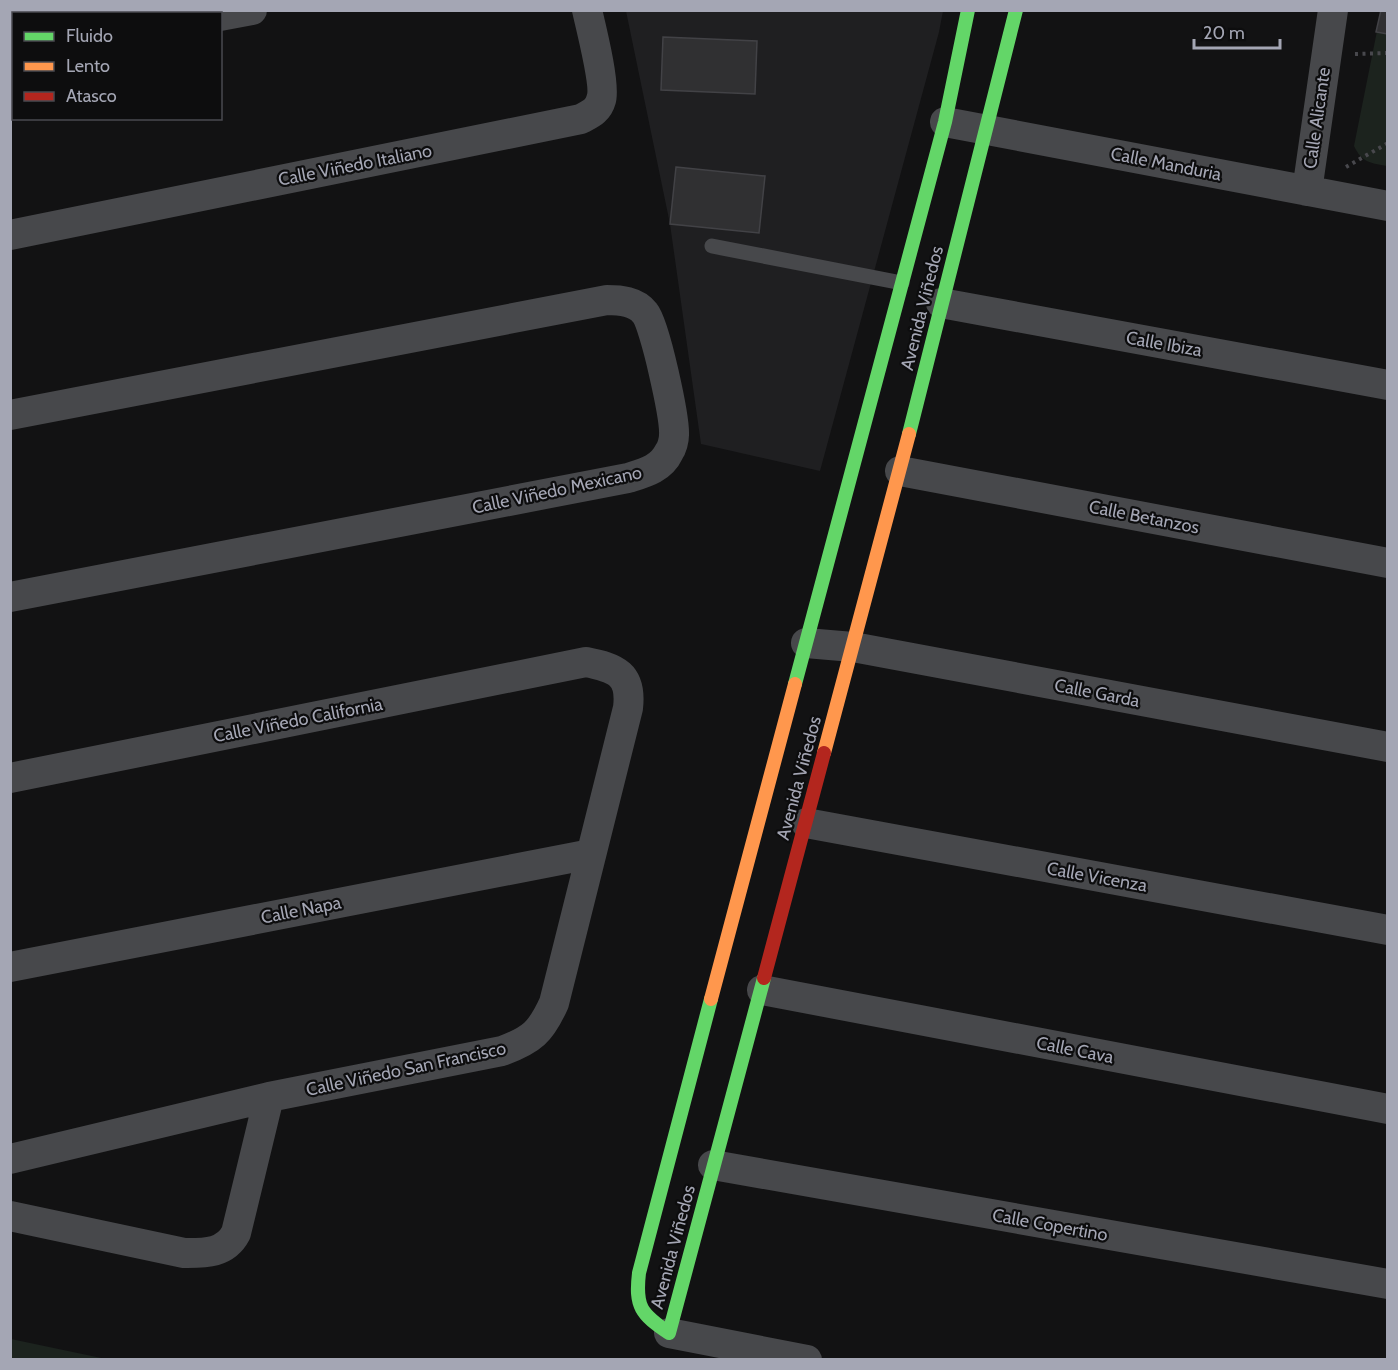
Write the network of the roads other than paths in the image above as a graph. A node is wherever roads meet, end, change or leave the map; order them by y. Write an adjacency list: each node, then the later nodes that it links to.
1 (252, 10): 6 (street)
2 (587, 10): 11 (street, Calle Viñedo Italiano)
3 (968, 10): 7 (street, Avenida Viñedos)
4 (1016, 10): 8 (street, Avenida Viñedos)
5 (1333, 10): 9 (street, Calle Alicante)
6 (222, 16)
7 (945, 122): 8 (street, Calle Manduria); 13 (street, Avenida Viñedos)
8 (986, 129): 9 (street, Calle Manduria); 14 (street, Avenida Viñedos)
9 (1307, 191): 10 (street, Calle Manduria)
10 (1388, 206)
11 (10, 235)
12 (712, 246): 13 (lane)
13 (902, 283): 20 (street, Avenida Viñedos)
14 (941, 303): 15 (street, Calle Ibiza); 17 (street, Avenida Viñedos)
15 (1388, 386)
16 (10, 415): 19 (street, Calle Viñedo Mexicano)
17 (900, 471): 18 (street, Calle Betanzos); 21 (street, Avenida Viñedos)
18 (1388, 563)
19 (10, 597)
20 (806, 643): 21 (street, Calle Garda); 36 (street, Avenida Viñedos)
21 (853, 647): 23 (street, Calle Garda); 25 (street, Avenida Viñedos)
22 (586, 662): 24 (street, Calle Viñedo California); 26 (street, Calle Viñedo San Francisco)
23 (1388, 747)
24 (10, 778)
25 (806, 823): 27 (street, Calle Vicenza); 29 (street, Avenida Viñedos)
26 (591, 854): 28 (street, Calle Napa); 30 (street, Calle Viñedo San Francisco)
27 (1388, 930)
28 (10, 967)
29 (762, 990): 31 (street, Calle Cava); 33 (street, Avenida Viñedos)
30 (269, 1097): 32 (street, Calle Viñedo San Francisco); 34 (street)
31 (1388, 1109)
32 (10, 1159)
33 (713, 1165): 35 (street, Calle Copertino); 36 (street, Avenida Viñedos)
34 (10, 1216)
35 (1388, 1284)
36 (669, 1333): 37 (street)
37 (807, 1359)

